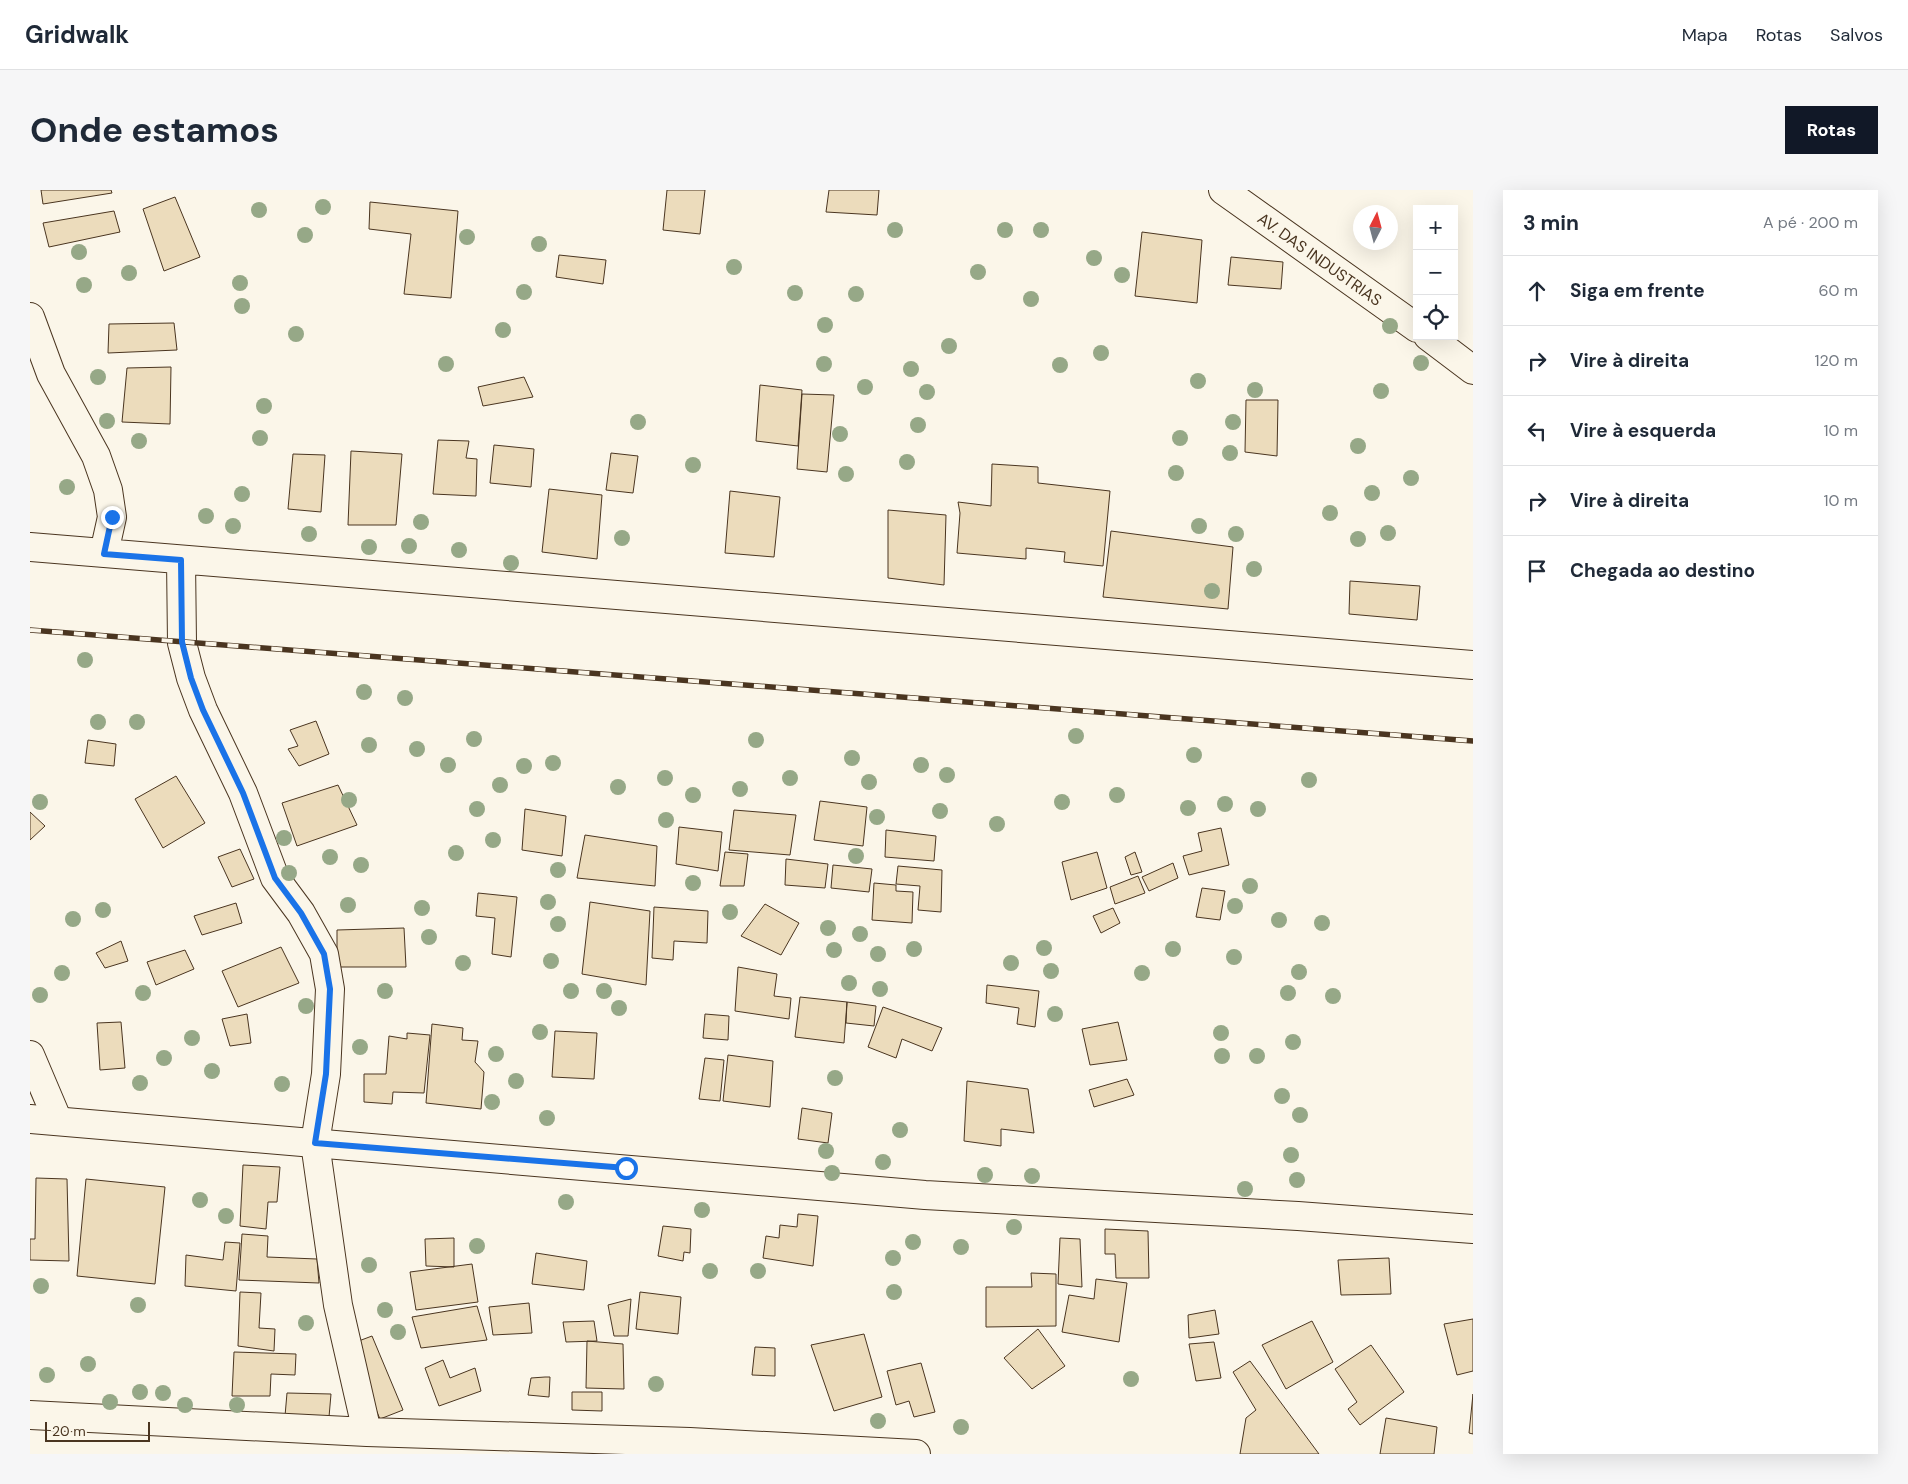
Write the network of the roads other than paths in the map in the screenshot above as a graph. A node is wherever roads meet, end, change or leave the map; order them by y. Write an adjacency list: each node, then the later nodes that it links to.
1 (1223, 190): 3 (street, AV. DAS INDUSTRIAS)
2 (30, 317): 6 (street)
3 (1413, 325)
4 (1433, 340): 5 (street)
5 (1473, 370)
6 (40, 373): 8 (street)
7 (30, 547): 8 (street)
8 (104, 554): 9 (street)
9 (181, 560): 10 (street); 14 (street)
10 (1473, 666)
11 (30, 1055): 13 (street)
12 (30, 1119): 13 (street)
13 (58, 1121): 14 (street)
14 (315, 1143): 15 (street); 17 (street)
15 (1473, 1229)
16 (30, 1415): 17 (street)
17 (366, 1432): 18 (street)
18 (916, 1454)

